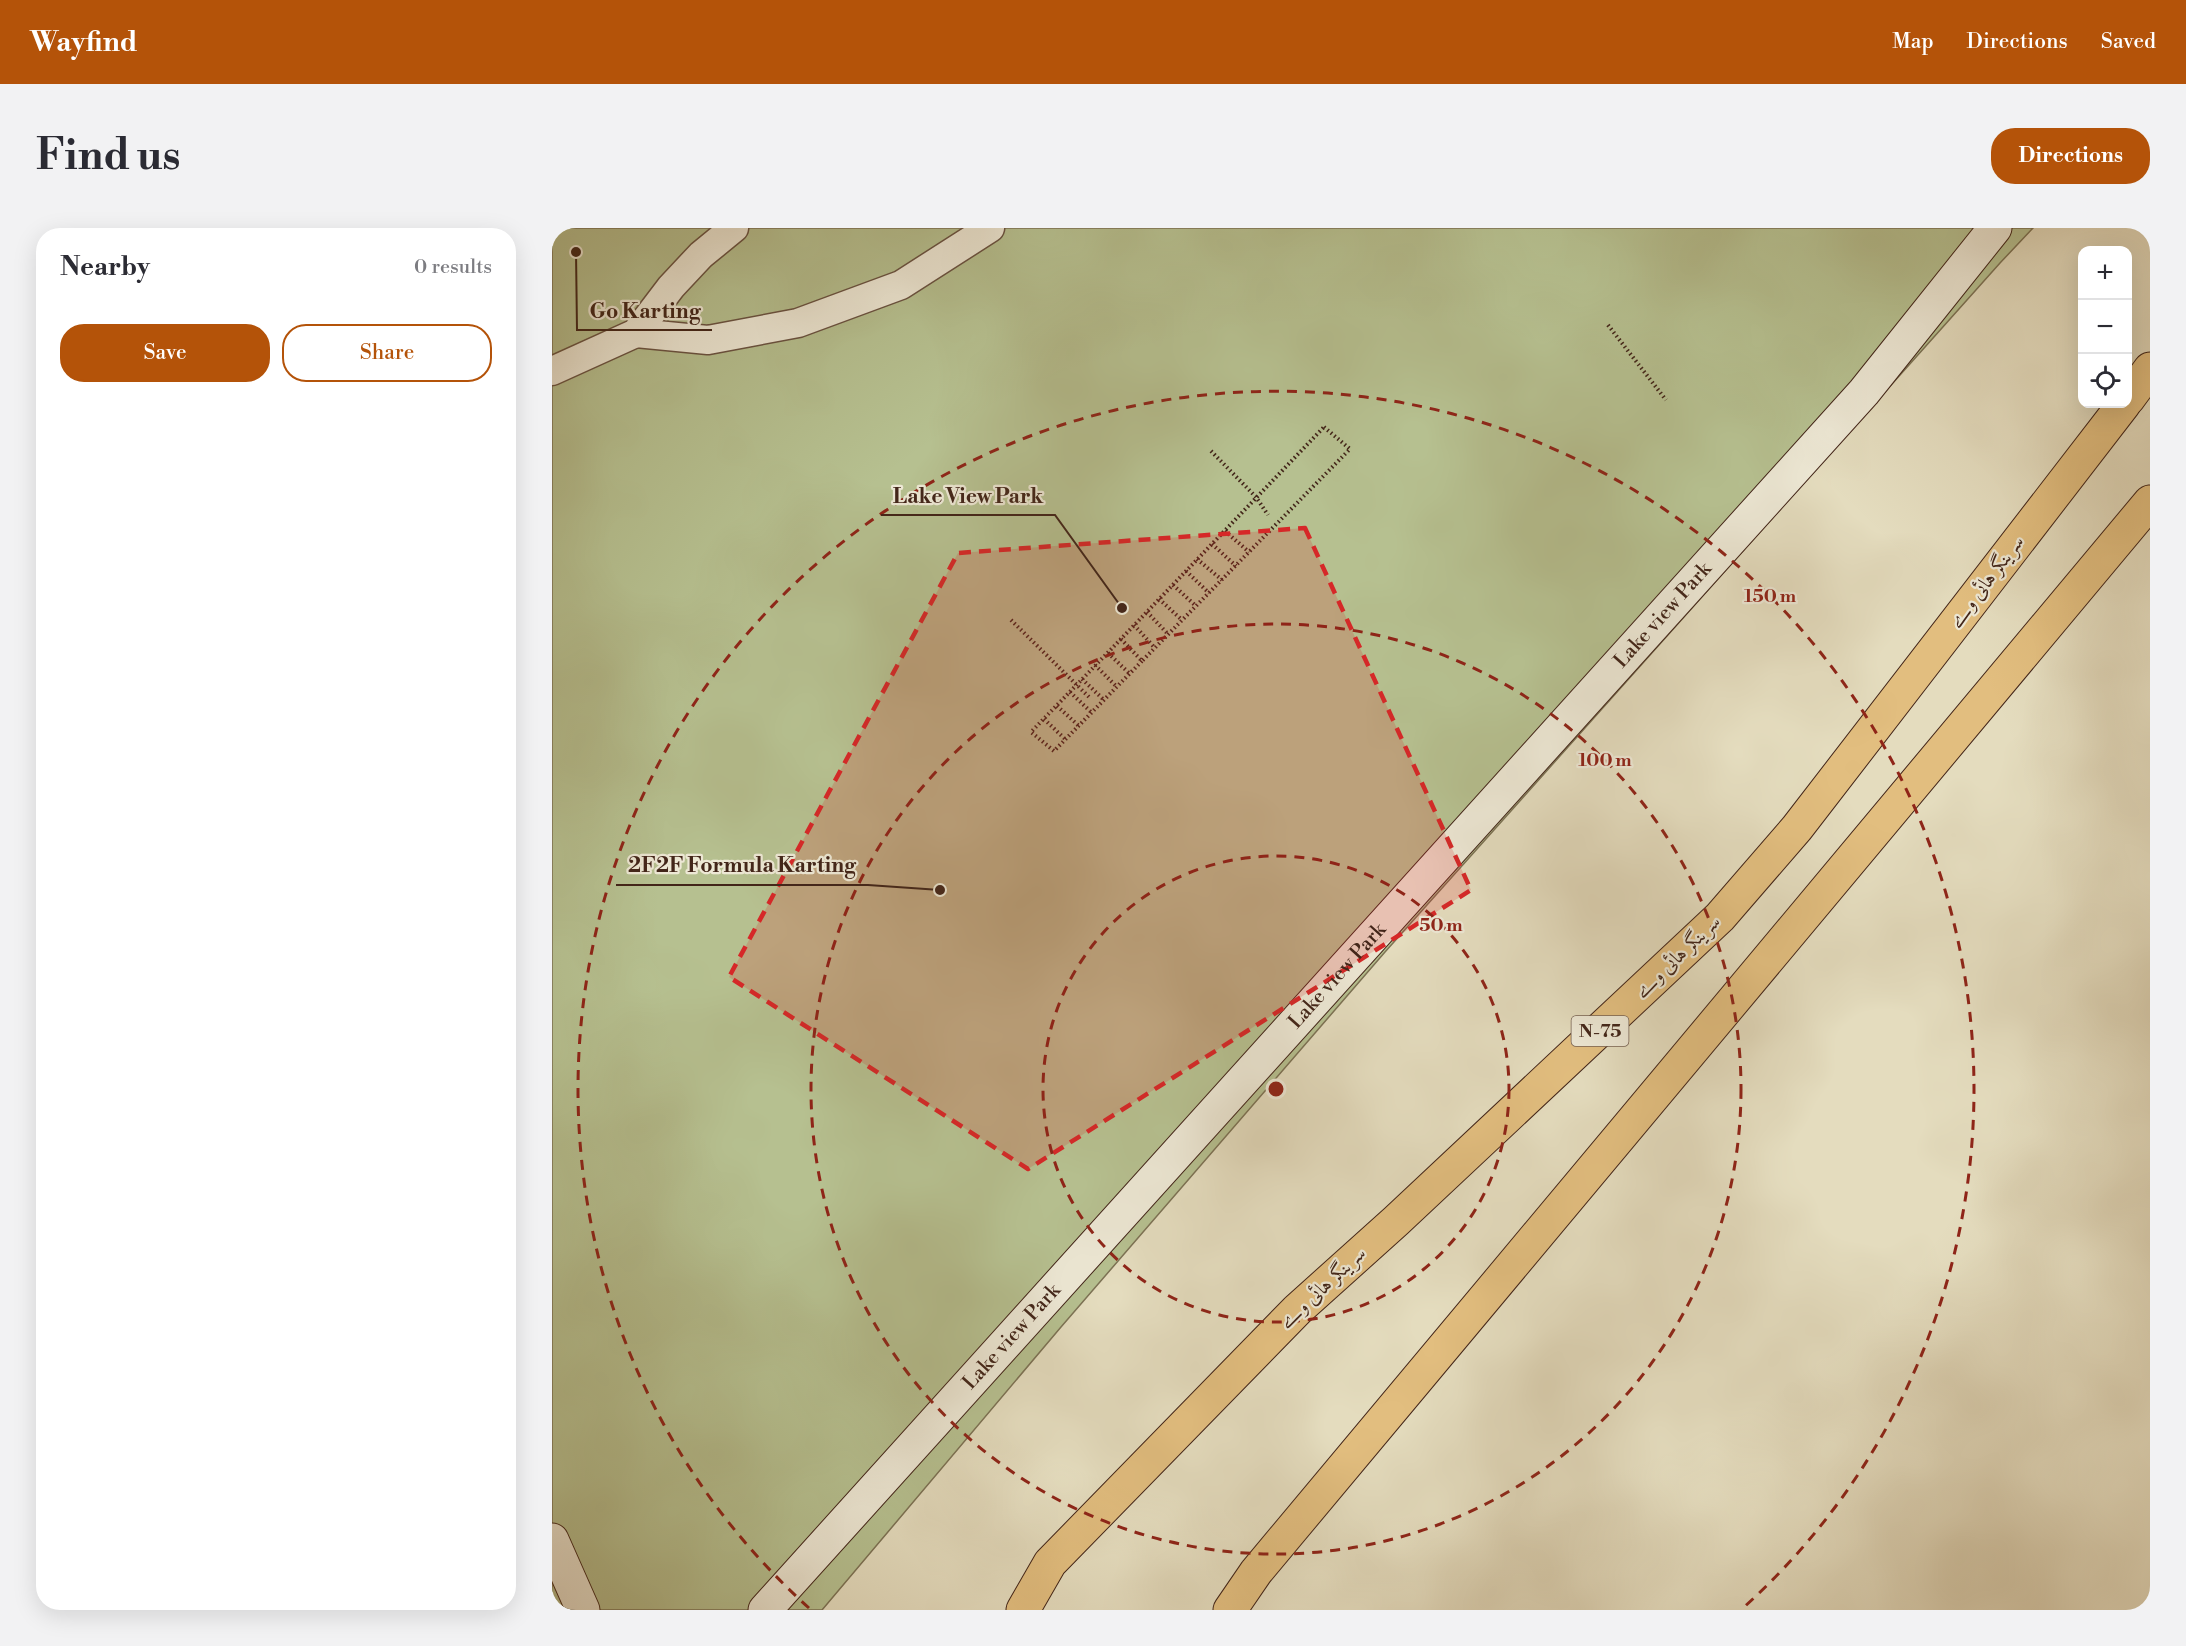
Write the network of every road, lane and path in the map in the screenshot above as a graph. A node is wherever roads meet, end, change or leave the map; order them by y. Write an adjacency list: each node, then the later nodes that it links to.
1 (734, 228): 5 (street)
2 (990, 228): 5 (street)
3 (1990, 230): 51 (street, Lake view Park)
4 (1608, 325): 9 (path)
5 (636, 333): 7 (street)
6 (2150, 369): 8 (highway)
7 (552, 371)
8 (2132, 392)
9 (1666, 400)
10 (2121, 408): 49 (highway, سرینگر ہائی وے / N-75)
11 (1211, 450): 12 (path)
12 (1256, 497): 14 (path); 15 (path); 17 (path)
13 (2150, 502): 54 (highway)
14 (1268, 515)
15 (1225, 531): 16 (path); 17 (path)
16 (1212, 544): 18 (path); 19 (path)
17 (1249, 552): 19 (path)
18 (1197, 559): 20 (path); 21 (path)
19 (1236, 566): 21 (path)
20 (1185, 571): 22 (path); 23 (path)
21 (1222, 580): 23 (path)
22 (1173, 585): 24 (path); 25 (path)
23 (1209, 593): 25 (path)
24 (1159, 599): 26 (path); 27 (path)
25 (1196, 606): 27 (path)
26 (1147, 612): 29 (path); 30 (path)
27 (1182, 620): 30 (path)
28 (1011, 621): 38 (path)
29 (1134, 625): 31 (path); 32 (path)
30 (1168, 634): 32 (path)
31 (1121, 639): 33 (path); 34 (path)
32 (1155, 647): 34 (path)
33 (1108, 653): 35 (path); 36 (path)
34 (1142, 661): 36 (path)
35 (1095, 665): 37 (path); 39 (path)
36 (1130, 674): 39 (path)
37 (1082, 680): 38 (path); 42 (path)
38 (1076, 685): 40 (path); 41 (path)
39 (1117, 687): 42 (path)
40 (1070, 692): 43 (path); 44 (path)
41 (1090, 698)
42 (1104, 700): 44 (path)
43 (1057, 706): 45 (path); 46 (path)
44 (1091, 712): 46 (path)
45 (1044, 719): 47 (path); 47 (path)
46 (1079, 726): 47 (path)
47 (1065, 739)
48 (552, 1540): 50 (street)
49 (1050, 1563): 52 (highway); 53 (highway, سرینگر ہائی وے / N-75)
50 (583, 1610)
51 (765, 1610)
52 (1013, 1610)
53 (1023, 1610)
54 (1230, 1610)

